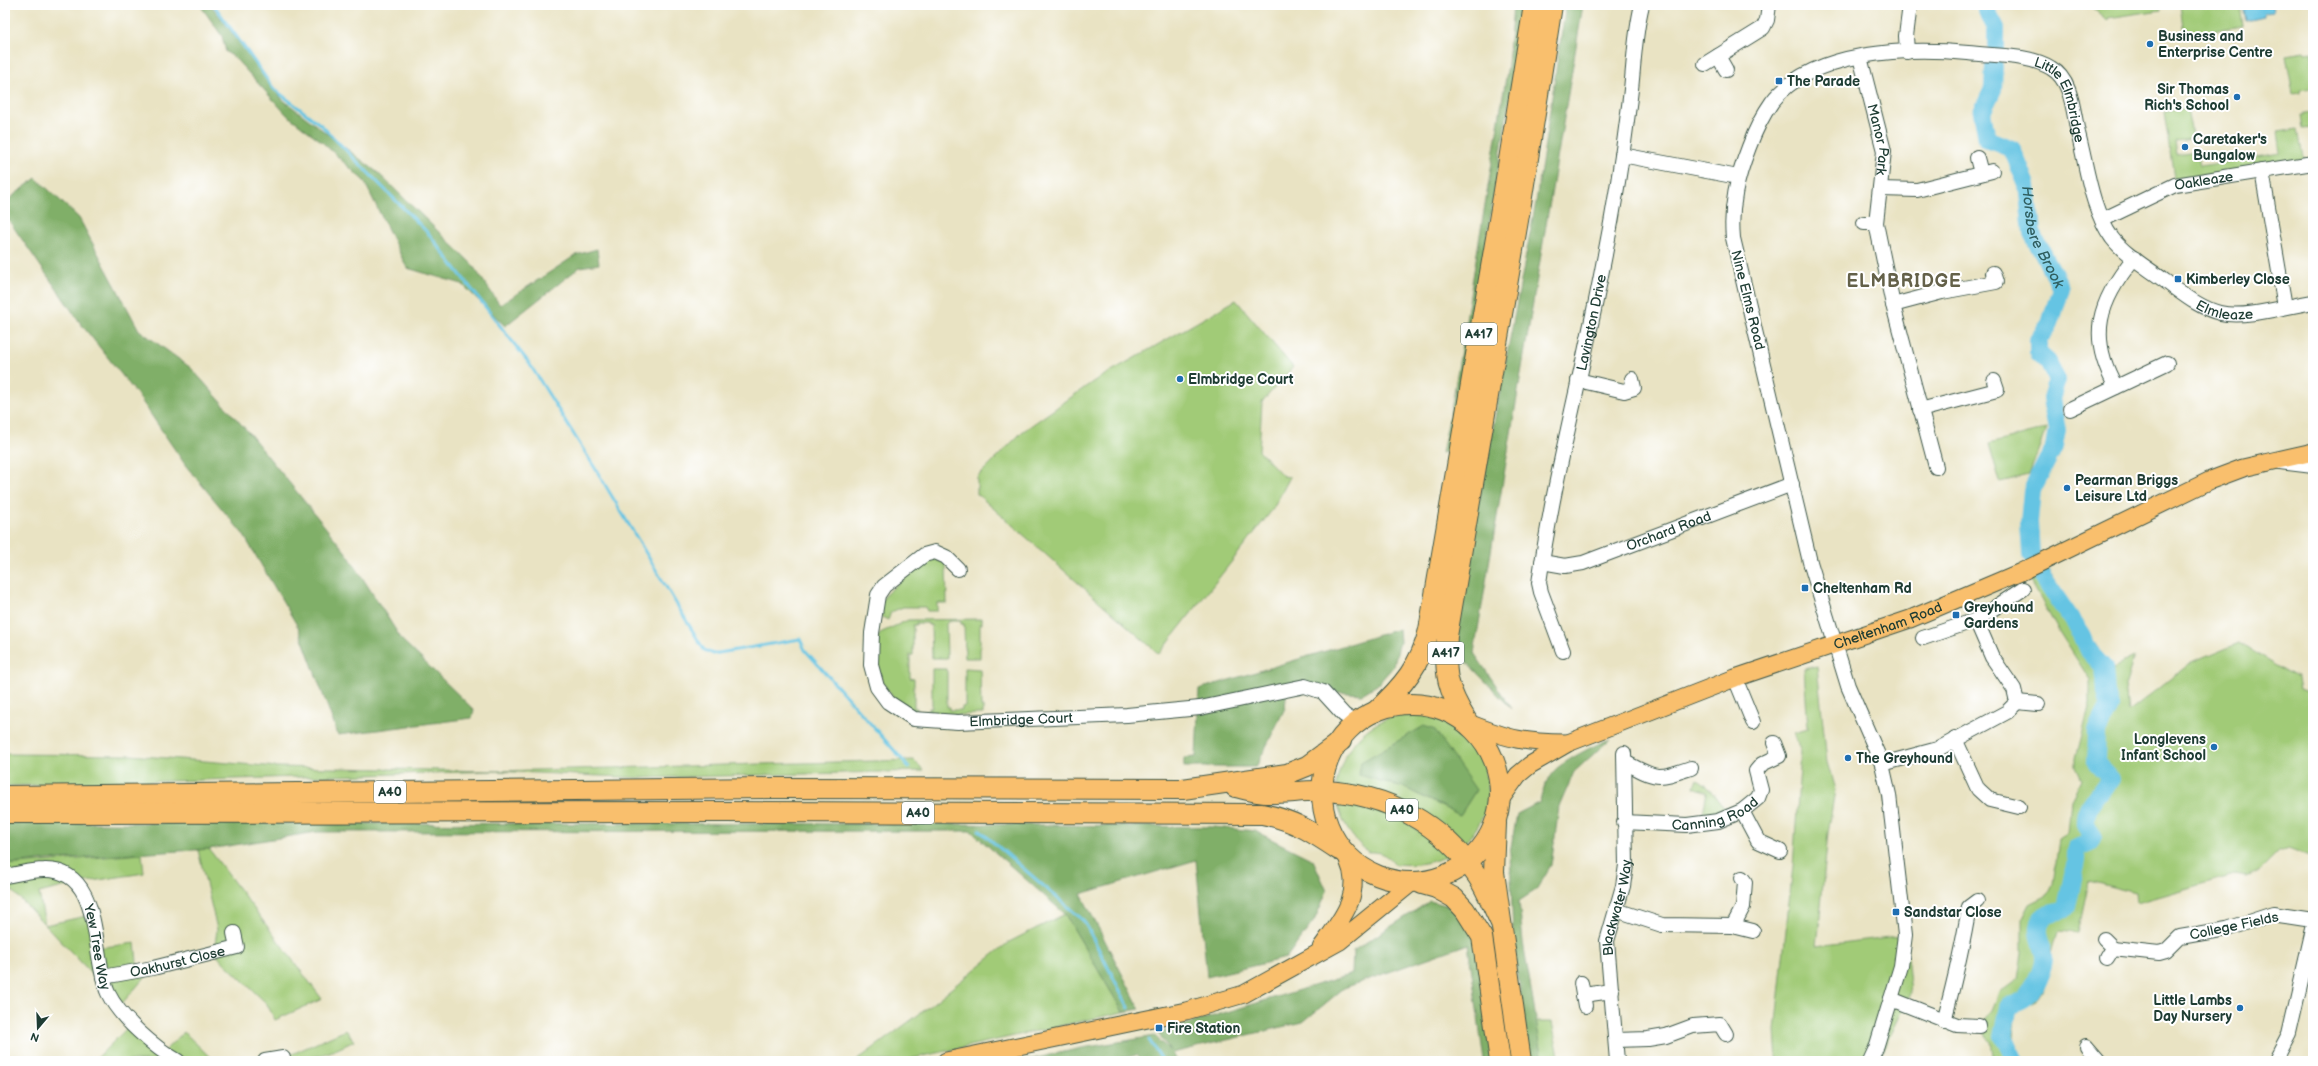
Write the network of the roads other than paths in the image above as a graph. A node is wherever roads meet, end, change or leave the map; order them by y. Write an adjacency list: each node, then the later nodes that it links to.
1 (1534, 5): 45 (highway, A417)
2 (1552, 5): 47 (highway, A417)
3 (1642, 5): 11 (street, Lavington Drive)
4 (1769, 5): 7 (street)
5 (1910, 5): 6 (street)
6 (1907, 52): 8 (street, Nine Elms Road); 17 (street, Little Elmbridge)
7 (1718, 56): 9 (street); 10 (street)
8 (1860, 57): 15 (street, Nine Elms Road); 16 (street, Manor Park)
9 (1705, 64)
10 (1726, 70)
11 (1622, 155): 15 (street); 24 (street, Lavington Drive)
12 (1977, 158): 16 (street)
13 (2313, 163): 14 (street, Oakleaze)
14 (2262, 171): 17 (street, Oakleaze); 22 (street)
15 (1738, 177): 34 (street, Nine Elms Road)
16 (1880, 189): 21 (street, Manor Park)
17 (2102, 220): 18 (street, Elmleaze)
18 (2134, 258): 22 (street, Elmleaze); 25 (street)
19 (1996, 282): 21 (street)
20 (2313, 302): 22 (street, Elmleaze)
21 (1893, 305): 29 (street, Manor Park)
22 (2285, 307)
23 (2167, 363): 25 (street)
24 (1578, 380): 26 (street); 35 (street, Lavington Drive)
25 (2116, 387): 28 (street)
26 (1635, 389)
27 (1997, 391): 29 (street)
28 (2070, 409)
29 (1920, 410): 33 (street, Manor Park)
30 (2313, 452): 31 (main road, Cheltenham Road)
31 (2274, 461): 32 (street); 40 (main road, Cheltenham Road)
32 (2313, 466)
33 (1936, 467)
34 (1792, 484): 35 (street, Orchard Road); 40 (street, Nine Elms Road)
35 (1542, 562): 41 (street, Lavington Drive)
36 (958, 569): 48 (street, Elmbridge Court)
37 (2023, 589): 38 (street)
38 (1976, 620): 39 (street); 43 (street)
39 (1930, 640)
40 (1835, 646): 42 (main road, Cheltenham Road); 53 (street)
41 (1563, 651)
42 (1735, 678): 46 (street); 51 (main road, Cheltenham Road)
43 (2017, 702): 44 (street); 49 (street)
44 (2038, 704)
45 (1376, 710): 47 (highway, A40); 48 (highway, A40)
46 (1754, 713)
47 (1469, 722): 51 (main road, Cheltenham Road); 58 (highway, A40)
48 (1356, 723): 50 (highway, A40)
49 (1955, 739): 53 (street); 59 (street)
50 (1341, 741): 55 (highway, A40); 56 (highway, A40)
51 (1568, 743): 58 (main road, Cheltenham Road)
52 (1774, 743): 60 (street, Canning Road)
53 (1882, 764): 83 (street)
54 (1691, 768): 63 (street, Blackwater Way)
55 (1221, 784): 56 (highway, A40); 57 (highway, A40)
56 (1323, 791): 65 (highway, A40); 66 (highway, A40)
57 (5, 796)
58 (1500, 800): 62 (highway, A40)
59 (2011, 801)
60 (1742, 811): 63 (street, Canning Road); 64 (street)
61 (5, 813): 65 (highway, A40)
62 (1496, 820): 66 (highway, A40); 73 (highway, A40)
63 (1624, 822): 71 (street, Blackwater Way)
64 (1780, 851)
65 (1344, 855): 69 (highway, A40); 79 (main road)
66 (1465, 860): 69 (highway, A40); 73 (highway, A40)
67 (5, 876): 80 (street, Yew Tree Way)
68 (1742, 878): 74 (street)
69 (1416, 884): 79 (main road); 93 (highway, A40)
70 (1969, 903): 84 (street)
71 (1616, 910): 74 (street); 81 (street, Blackwater Way)
72 (2313, 920): 78 (street, College Fields)
73 (1500, 921): 94 (highway, A40)
74 (1734, 926): 76 (street)
75 (2313, 930): 98 (street)
76 (1753, 931)
77 (234, 932): 80 (street, Oakhurst Close)
78 (2108, 948)
79 (1320, 950): 92 (main road)
80 (103, 977): 89 (street, Yew Tree Way)
81 (1612, 991): 82 (street); 87 (street, Blackwater Way)
82 (1583, 995)
83 (1891, 999): 84 (street); 96 (street)
84 (1944, 1020): 86 (street)
85 (1726, 1025): 87 (street)
86 (1972, 1029)
87 (1616, 1040): 95 (street, Blackwater Way)
88 (2086, 1046): 97 (street)
89 (178, 1061)
90 (265, 1061): 91 (street)
91 (284, 1061)
92 (946, 1061)
93 (1500, 1061)
94 (1522, 1061)
95 (1617, 1061)
96 (1870, 1061)
97 (2099, 1061)
98 (2275, 1061)

